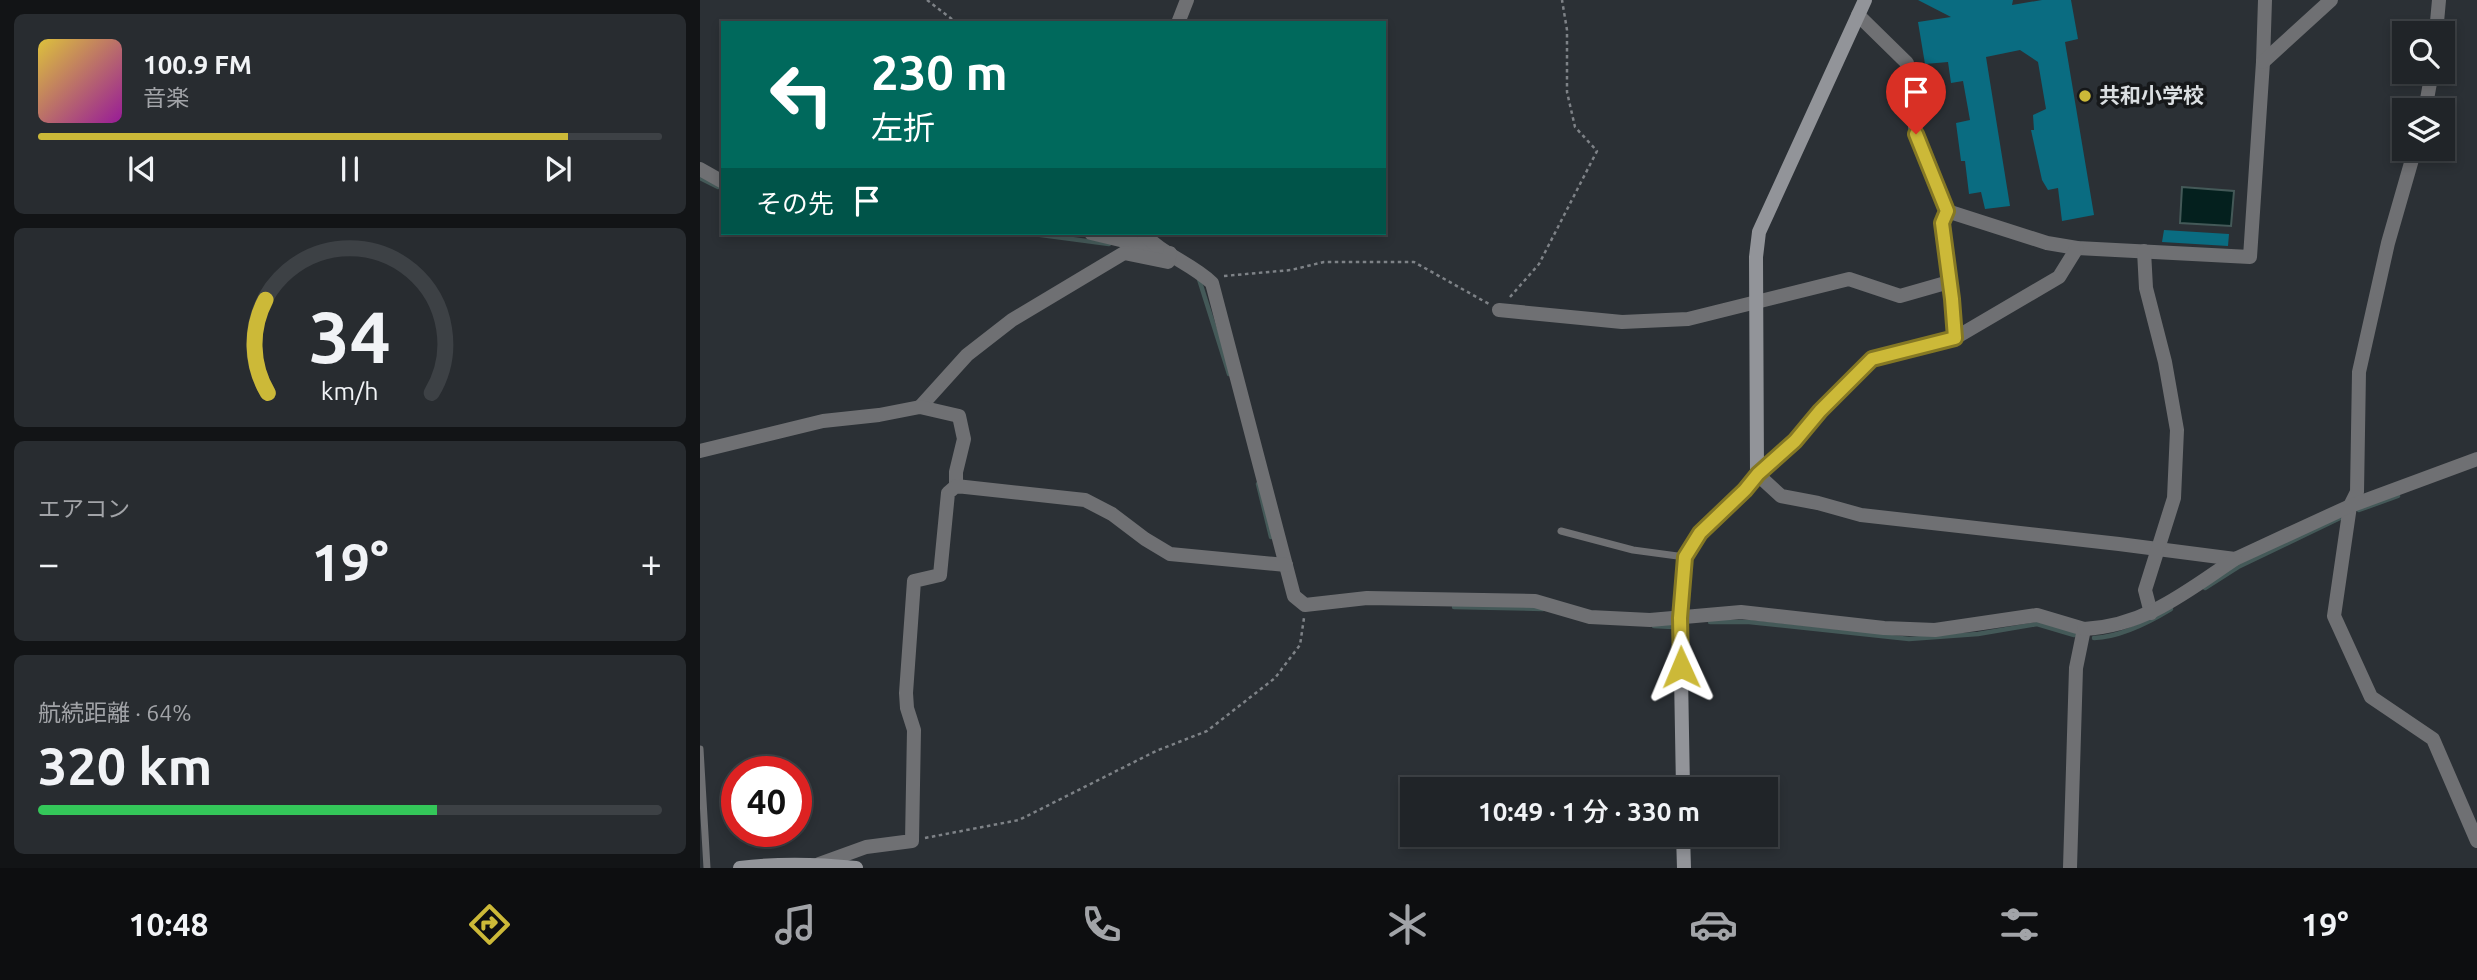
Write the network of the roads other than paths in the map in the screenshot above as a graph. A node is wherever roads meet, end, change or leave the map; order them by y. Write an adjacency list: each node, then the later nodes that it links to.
1 (1187, 0): 7 (street)
2 (1865, 0): 6 (street)
3 (2265, 0): 9 (street)
4 (2331, 0): 9 (street)
5 (2440, 0): 8 (street)
6 (1858, 16): 13 (street); 20 (street)
7 (1179, 21)
8 (2437, 21)
9 (2263, 62): 17 (street)
10 (2412, 161): 28 (street)
11 (700, 169): 12 (street)
12 (721, 181)
13 (1947, 211): 16 (street); 19 (street)
14 (1099, 235): 18 (street)
15 (1145, 235): 18 (street)
16 (2077, 247): 17 (street); 22 (street)
17 (2144, 251): 30 (street)
18 (1170, 253): 23 (street); 33 (street)
19 (1949, 282): 20 (street); 22 (street)
20 (1758, 303): 21 (street); 26 (street)
21 (1499, 310)
22 (1955, 338): 26 (street)
23 (920, 407): 24 (street); 27 (street)
24 (700, 451)
25 (2477, 458): 28 (street)
26 (1758, 474): 30 (street); 31 (street)
27 (956, 486): 33 (street); 41 (street)
28 (2350, 506): 32 (street); 39 (street)
29 (1561, 531): 31 (lane)
30 (2160, 549): 32 (street); 34 (street)
31 (1685, 557): 35 (street)
32 (2235, 559): 34 (street)
33 (1280, 565): 35 (street)
34 (2151, 613): 36 (street)
35 (1680, 618): 36 (street); 38 (street)
36 (2084, 629): 46 (street)
37 (700, 749): 42 (lane)
38 (1683, 777)
39 (2477, 841)
40 (1684, 847): 45 (street)
41 (819, 864): 43 (street); 44 (street)
42 (707, 868)
43 (740, 868)
44 (856, 868)
45 (1684, 868)
46 (2070, 868)

